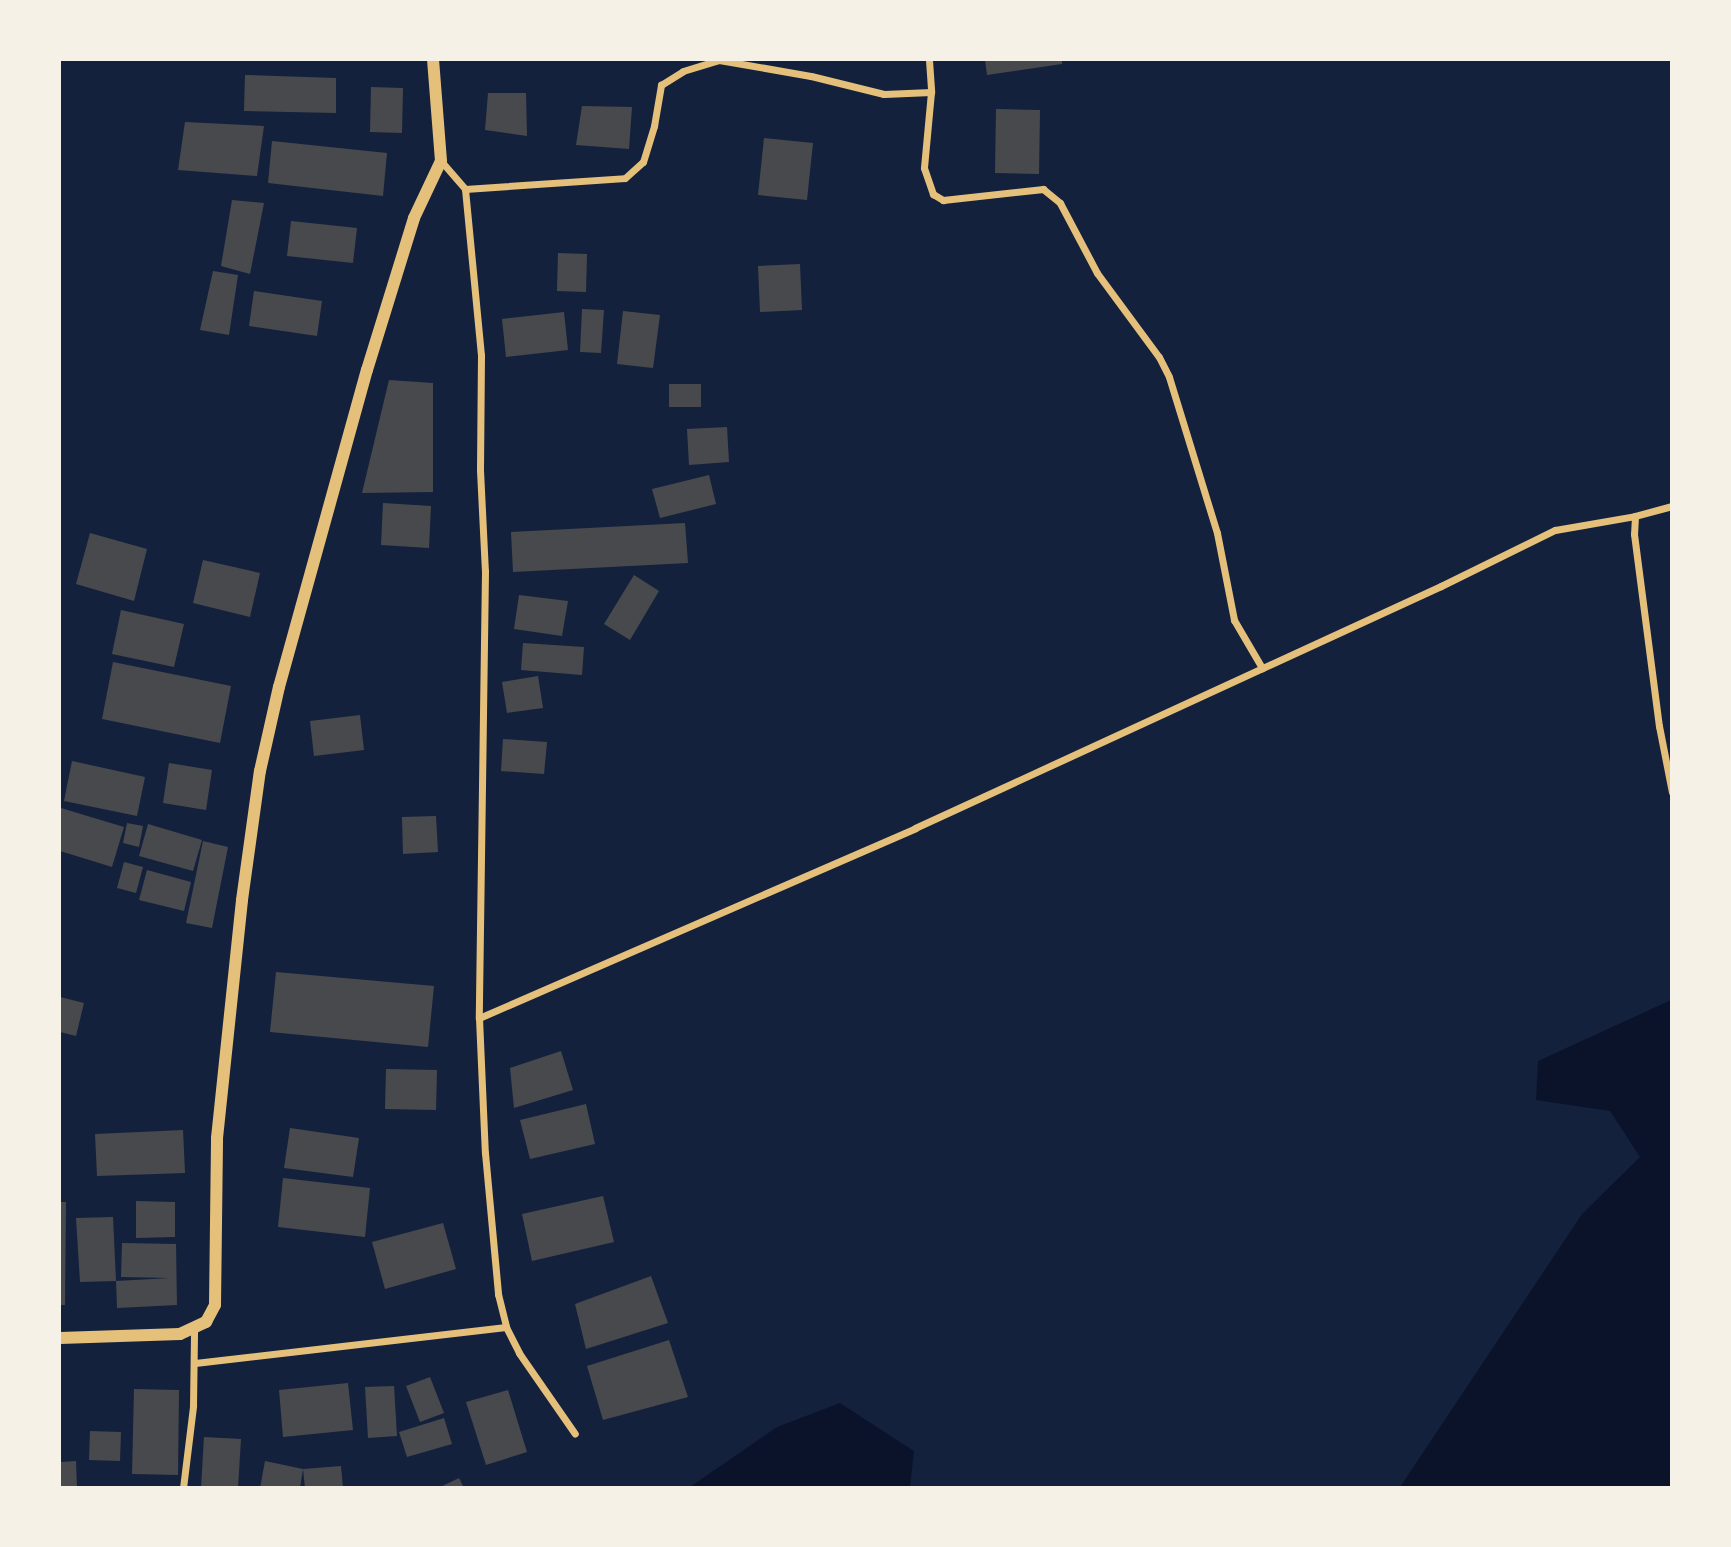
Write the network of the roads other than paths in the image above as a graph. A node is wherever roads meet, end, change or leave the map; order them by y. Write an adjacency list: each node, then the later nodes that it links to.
1 (433, 60): 4 (street)
2 (929, 60): 3 (street)
3 (931, 92): 5 (street); 8 (street)
4 (441, 161): 5 (street); 12 (street)
5 (465, 189): 10 (street)
6 (1671, 506): 7 (street)
7 (1635, 516): 8 (street); 9 (street)
8 (1262, 668): 10 (street)
9 (1671, 792)
10 (479, 1018): 11 (street)
11 (506, 1327): 14 (street); 15 (street)
12 (194, 1331): 13 (street); 14 (street)
13 (60, 1338)
14 (195, 1363): 16 (street)
15 (575, 1434)
16 (183, 1488)

